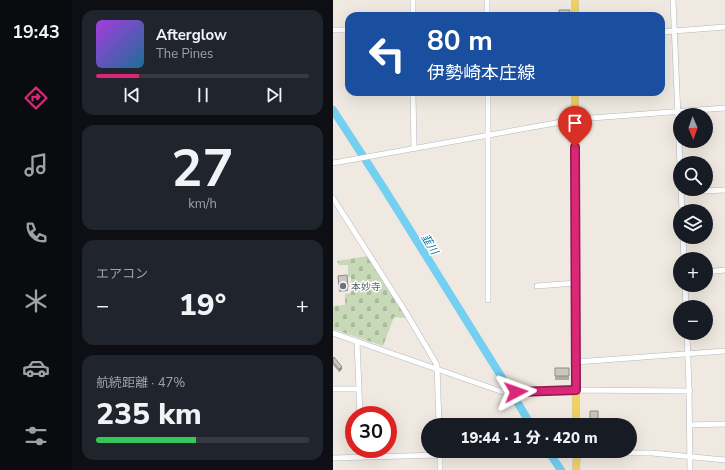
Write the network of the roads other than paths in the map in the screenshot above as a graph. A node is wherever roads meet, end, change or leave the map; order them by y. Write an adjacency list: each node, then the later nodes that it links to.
1 (413, 0): 5 (street)
2 (487, 0): 6 (street)
3 (575, 0): 7 (main road)
4 (673, 0): 11 (street)
5 (413, 12)
6 (487, 12)
7 (575, 12)
8 (725, 27): 11 (street)
9 (333, 30): 10 (street)
10 (345, 30)
11 (674, 30): 12 (street); 16 (street)
12 (665, 31)
13 (413, 96): 22 (street)
14 (487, 96): 21 (street)
15 (575, 96): 20 (main road)
16 (677, 108)
17 (725, 108): 18 (street)
18 (713, 109)
19 (673, 112): 20 (street)
20 (575, 120): 21 (street); 29 (main road)
21 (487, 135): 22 (street); 31 (street)
22 (414, 148): 23 (street)
23 (333, 163)
24 (713, 190): 25 (street)
25 (725, 190)
26 (333, 198): 38 (street)
27 (725, 270): 28 (street)
28 (713, 271)
29 (575, 282): 30 (street); 37 (main road)
30 (537, 286)
31 (488, 300)
32 (333, 333): 34 (street)
33 (687, 340): 36 (street)
34 (357, 341): 38 (street); 40 (street)
35 (725, 352): 36 (street)
36 (688, 354): 37 (street); 42 (street)
37 (576, 362): 41 (main road)
38 (437, 369): 41 (street); 44 (street)
39 (333, 389): 40 (street)
40 (359, 389): 43 (street)
41 (576, 390): 42 (street); 45 (main road)
42 (689, 391): 47 (street)
43 (360, 406)
44 (439, 418)
45 (576, 418)
46 (725, 424): 47 (street)
47 (689, 425): 51 (street)
48 (637, 453): 51 (street)
49 (421, 454): 50 (street)
50 (397, 455)
51 (690, 457): 56 (street); 59 (street)
52 (333, 458): 53 (street)
53 (345, 458)
54 (440, 458): 57 (street)
55 (577, 458): 58 (main road)
56 (725, 460)
57 (440, 470)
58 (576, 470)
59 (690, 470)

